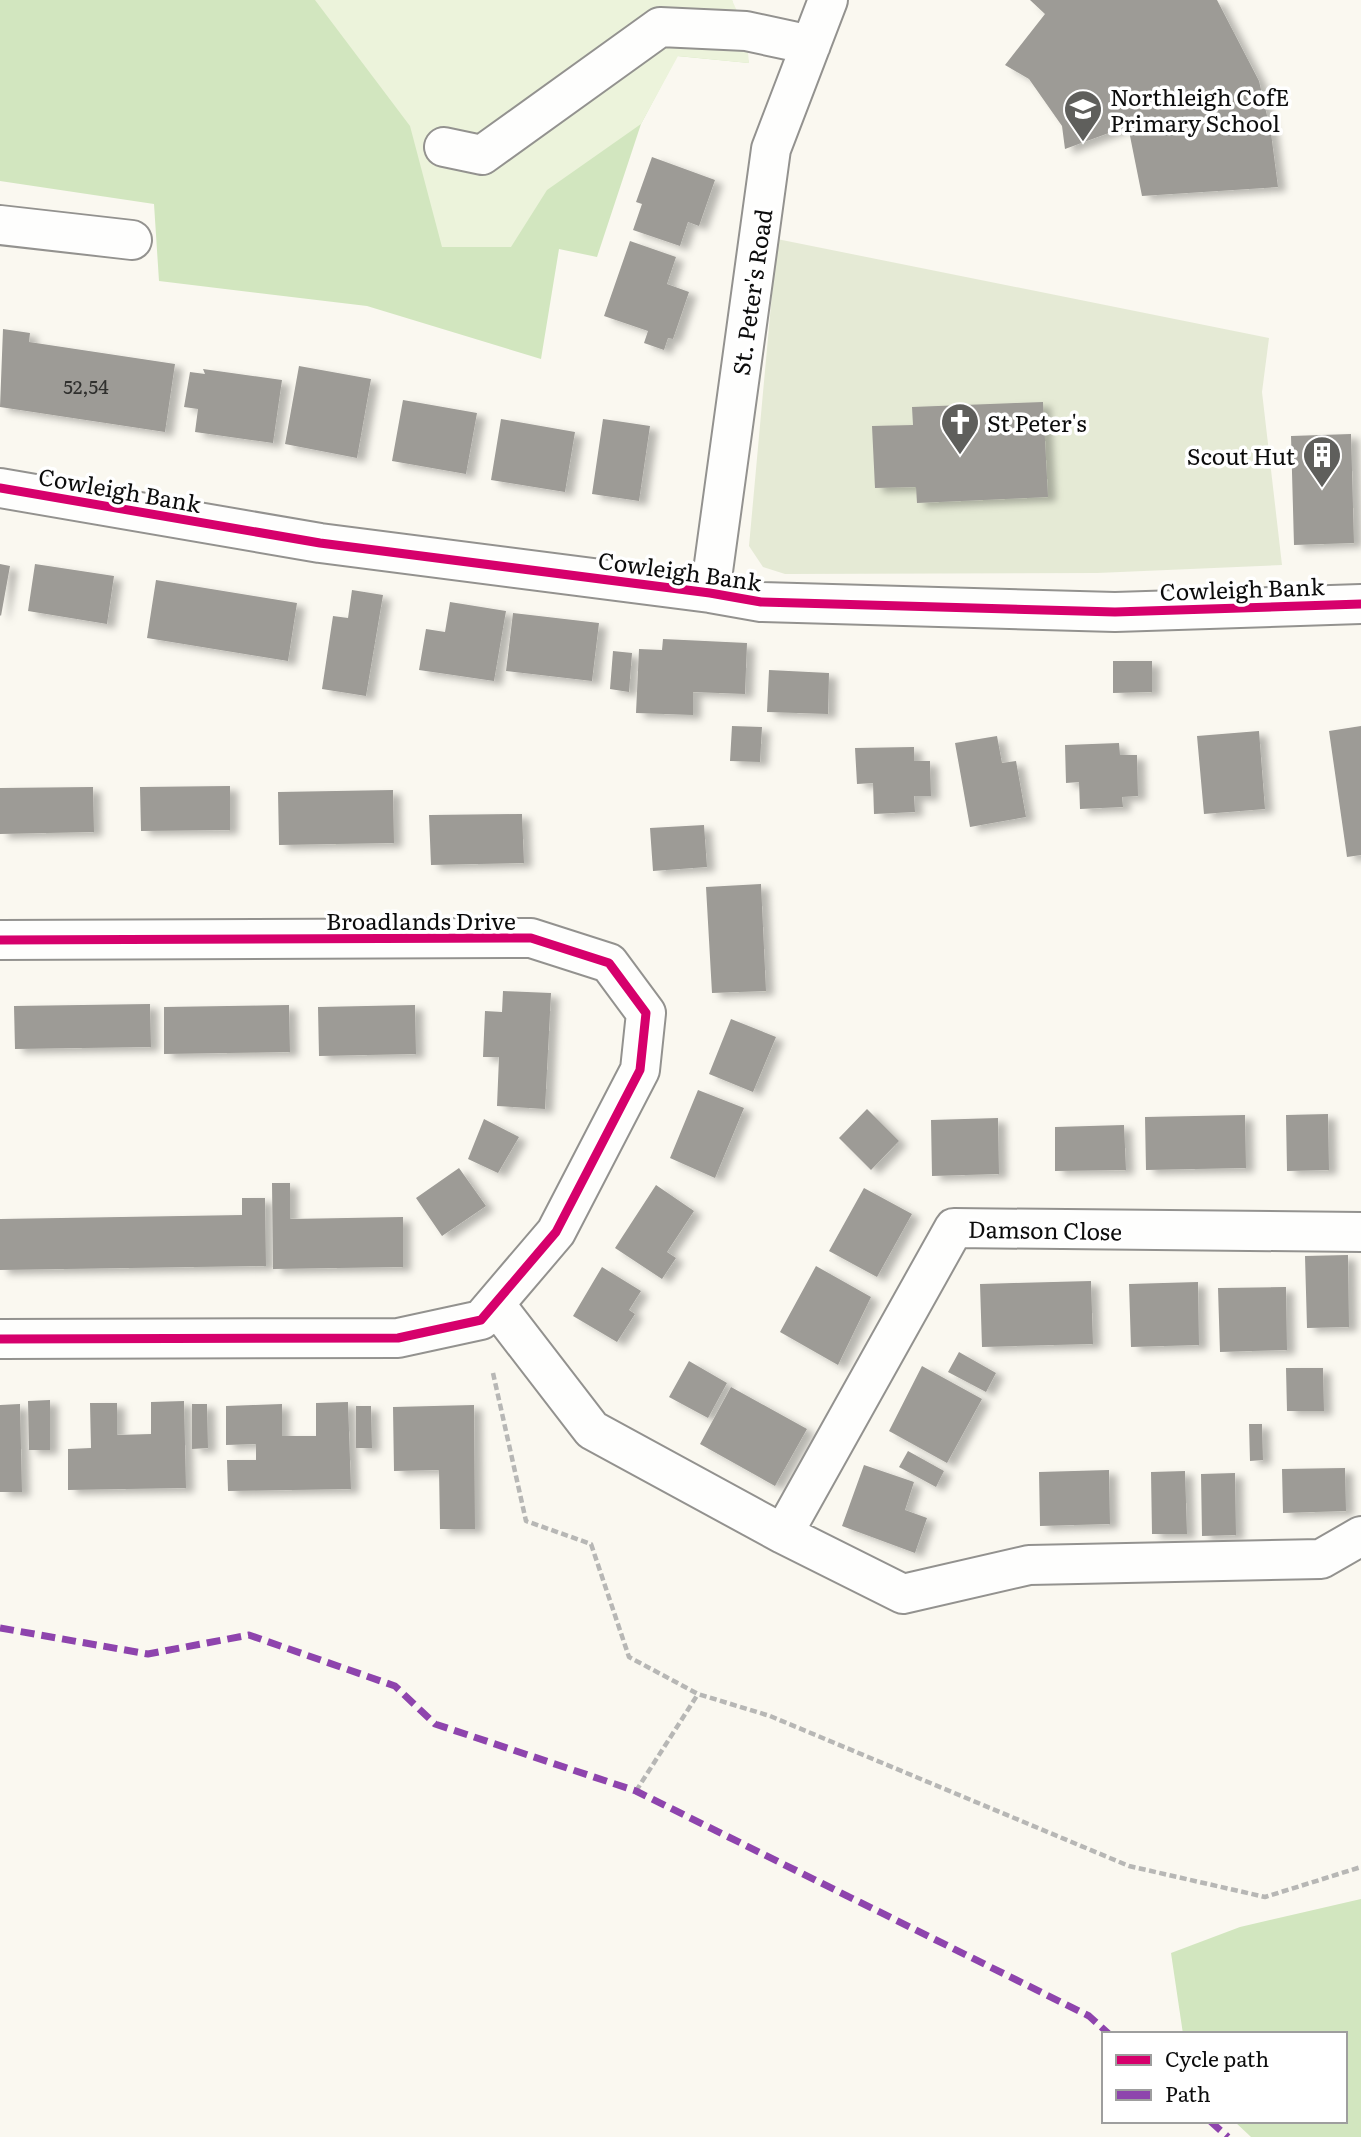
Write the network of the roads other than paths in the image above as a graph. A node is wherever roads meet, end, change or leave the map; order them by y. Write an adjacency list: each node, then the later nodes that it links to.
1 (828, 0): 2 (street, St. Peter's Road)
2 (811, 45): 3 (street); 7 (street, St. Peter's Road)
3 (444, 147)
4 (0, 225): 5 (street)
5 (132, 240)
6 (0, 488): 7 (street, Cowleigh Bank)
7 (710, 593): 8 (street, Cowleigh Bank)
8 (1361, 604)
9 (0, 940): 11 (street, Broadlands Drive)
10 (1361, 1232): 13 (street, Damson Close)
11 (488, 1312): 12 (street); 13 (street)
12 (0, 1339)
13 (783, 1534): 14 (street)
14 (1361, 1536)

